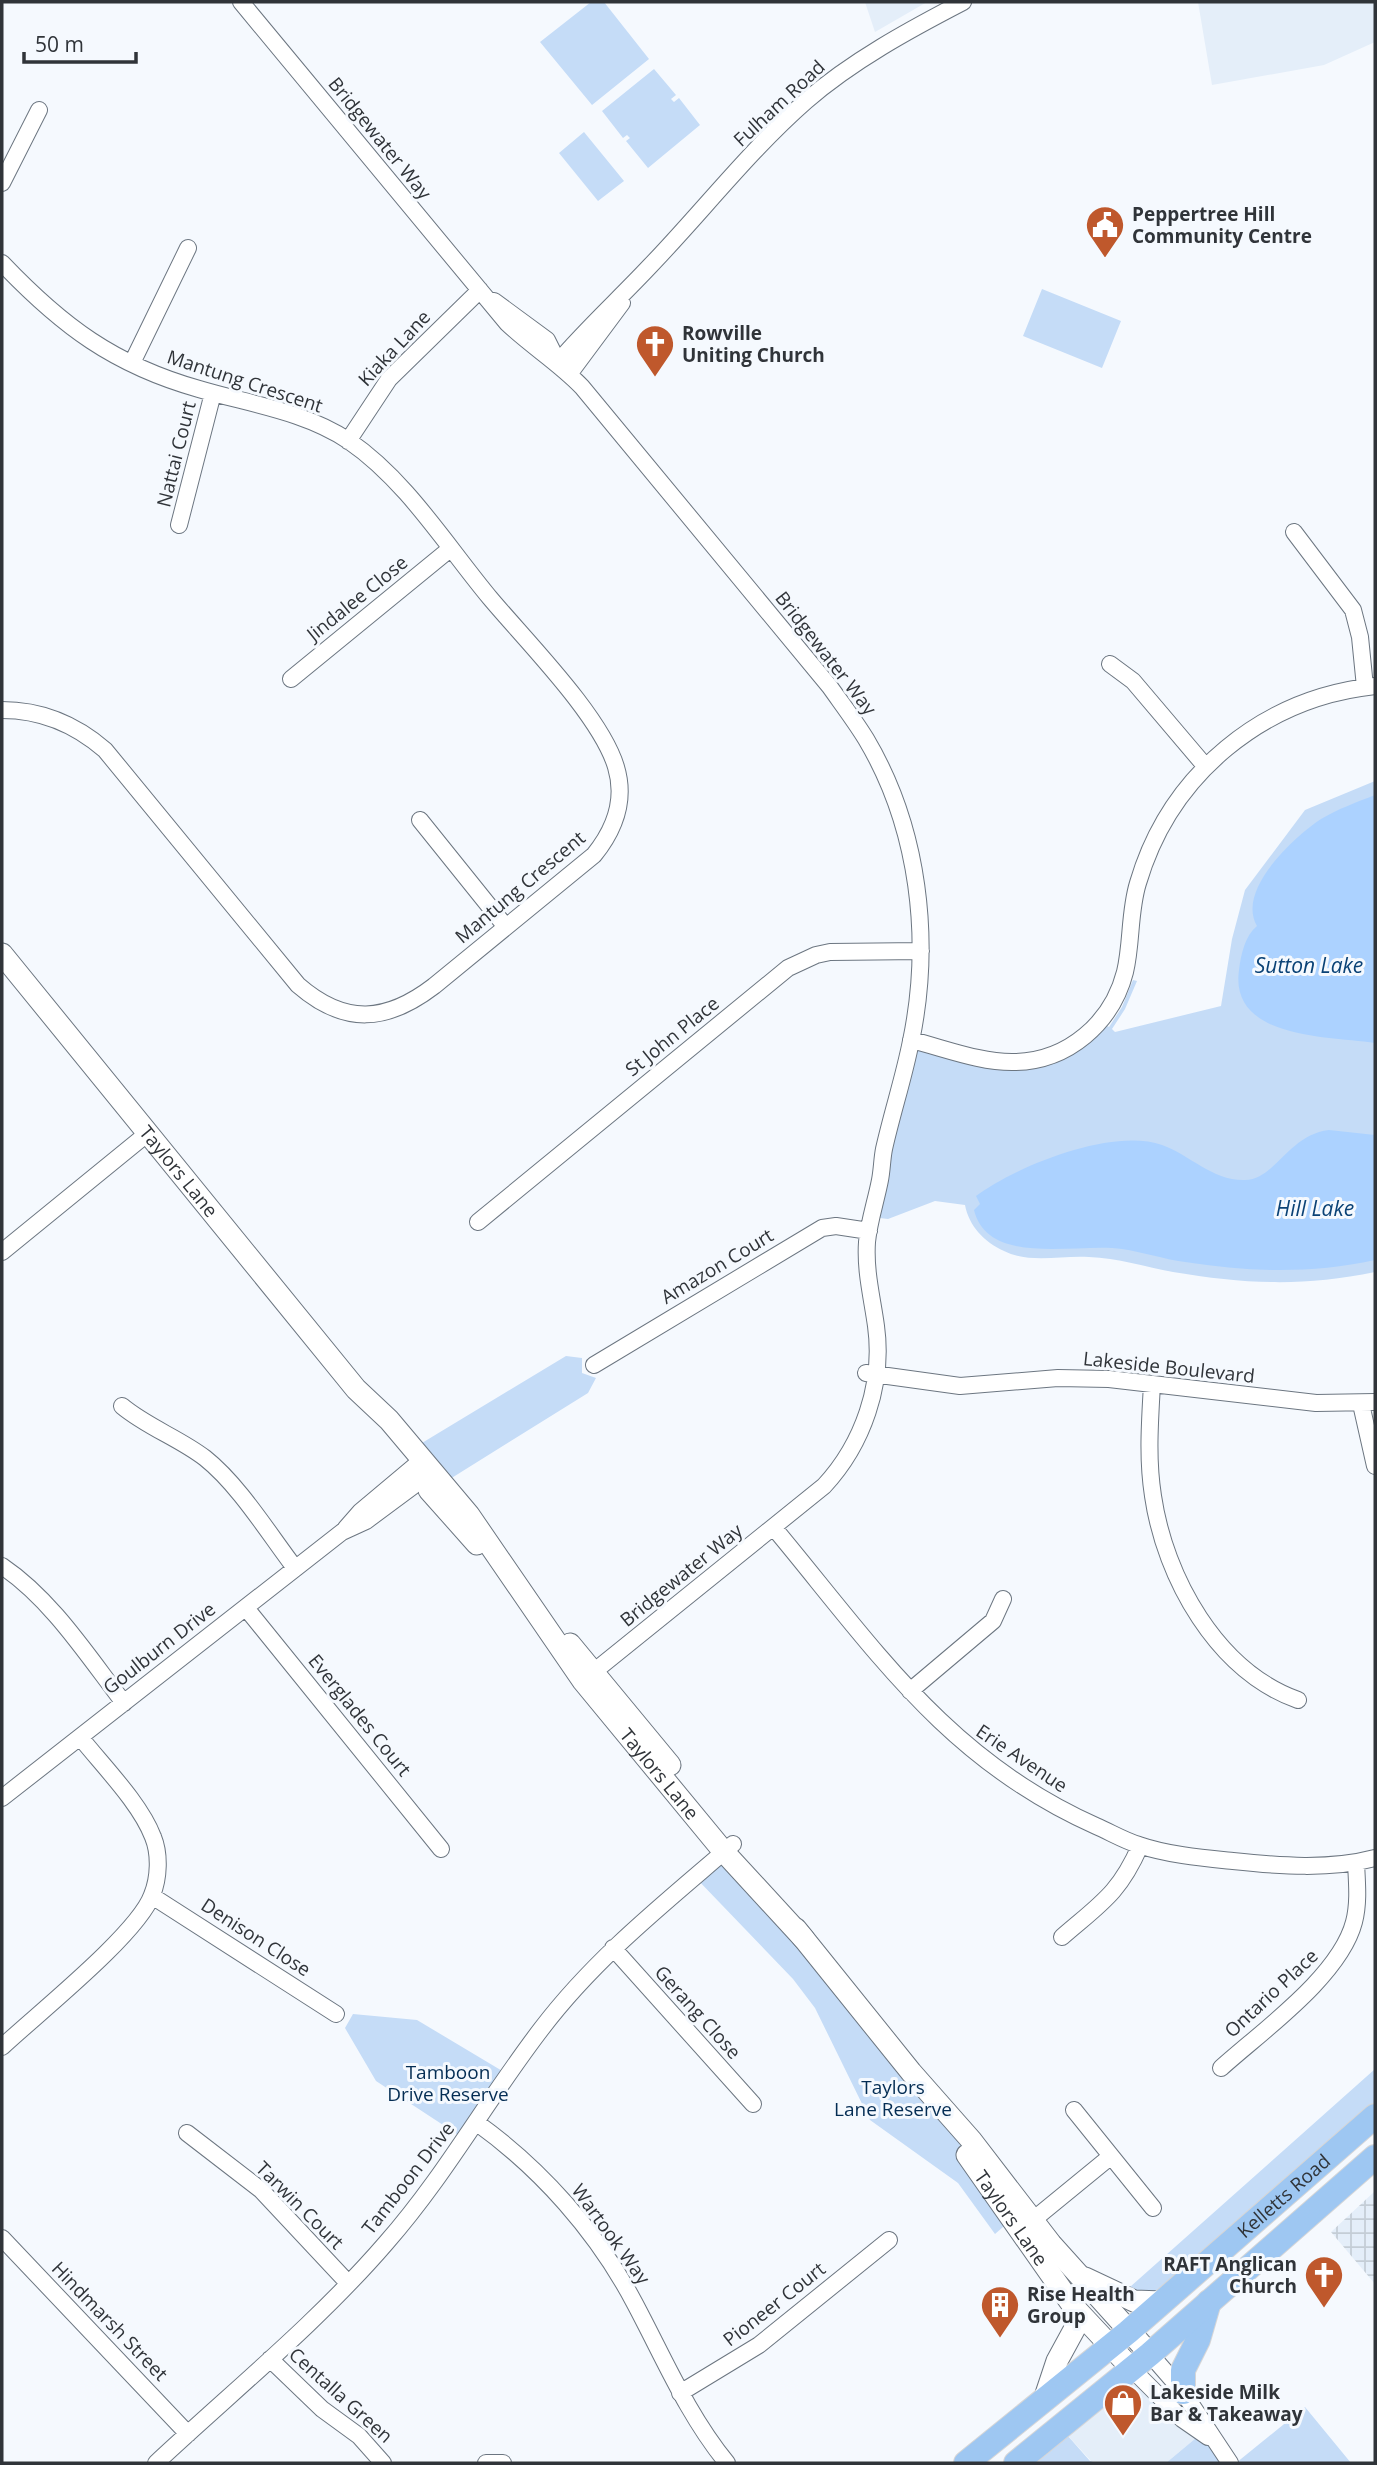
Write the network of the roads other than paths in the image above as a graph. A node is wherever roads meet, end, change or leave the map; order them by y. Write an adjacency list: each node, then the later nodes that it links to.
1 (241, 2): 7 (street, Bridgewater Way)
2 (963, 2): 9 (street, Fulham Road)
3 (39, 110): 4 (street)
4 (2, 183)
5 (188, 248): 8 (street)
6 (2, 262): 8 (street, Mantung Crescent)
7 (484, 294): 9 (street, Bridgewater Way); 11 (street, Kiaka Lane)
8 (132, 363): 10 (street, Mantung Crescent)
9 (564, 368): 22 (street, Bridgewater Way)
10 (213, 393): 11 (street, Mantung Crescent); 12 (street, Nattai Court)
11 (348, 441): 14 (street, Mantung Crescent)
12 (179, 525)
13 (1294, 532): 17 (street)
14 (450, 550): 16 (street, Jindalee Close); 21 (street, Mantung Crescent)
15 (1110, 664): 19 (street)
16 (291, 679)
17 (1370, 686): 19 (street)
18 (2, 710): 21 (street, Mantung Crescent)
19 (1206, 767): 24 (street)
20 (419, 820): 21 (street)
21 (506, 927)
22 (921, 951): 24 (street, Bridgewater Way); 26 (street, St John Place)
23 (2, 954): 25 (main road, Taylors Lane)
24 (911, 1040): 27 (street, Bridgewater Way)
25 (148, 1133): 28 (street); 35 (main road, Taylors Lane)
26 (478, 1222)
27 (864, 1230): 29 (street, Amazon Court); 30 (street, Bridgewater Way)
28 (2, 1252)
29 (594, 1365)
30 (871, 1374): 31 (street, Lakeside Boulevard); 36 (street, Bridgewater Way)
31 (1152, 1384): 32 (street, Lakeside Boulevard); 43 (street)
32 (1368, 1403): 34 (street)
33 (122, 1406): 38 (street)
34 (1375, 1466)
35 (422, 1470): 38 (street, Goulburn Drive); 41 (main road, Taylors Lane)
36 (774, 1528): 41 (street, Bridgewater Way); 42 (street, Erie Avenue)
37 (2, 1566): 44 (street)
38 (295, 1568): 40 (street, Goulburn Drive)
39 (1003, 1599): 42 (street)
40 (246, 1608): 44 (street, Goulburn Drive); 49 (street, Everglades Court)
41 (589, 1676): 48 (main road, Taylors Lane)
42 (910, 1690): 47 (street, Erie Avenue)
43 (1298, 1700)
44 (124, 1703): 45 (street, Goulburn Drive)
45 (80, 1737): 46 (street, Goulburn Drive); 52 (street)
46 (2, 1798)
47 (1140, 1846): 51 (street, Erie Avenue); 53 (street)
48 (728, 1848): 54 (street, Tamboon Drive); 66 (main road, Taylors Lane)
49 (441, 1849)
50 (1375, 1858): 51 (street, Erie Avenue)
51 (1356, 1863): 57 (street, Ontario Place)
52 (152, 1896): 55 (street, Denison Close); 56 (street)
53 (1062, 1937)
54 (613, 1948): 58 (street, Gerang Close); 61 (street, Tamboon Drive)
55 (336, 2014)
56 (2, 2047)
57 (1221, 2068)
58 (753, 2104)
59 (1074, 2110): 63 (street)
60 (1375, 2116): 71 (main road, Kelletts Road)
61 (477, 2123): 70 (street, Tamboon Drive); 78 (street, Wartook Way)
62 (187, 2133): 70 (street, Tarwin Court)
63 (1110, 2157): 65 (street); 66 (street)
64 (1375, 2157): 72 (main road, Kelletts Road)
65 (1153, 2208)
66 (1025, 2225): 69 (main road, Taylors Lane); 73 (main road, Taylors Lane)
67 (2, 2238): 80 (street, Hindmarsh Street)
68 (889, 2241): 78 (street, Pioneer Court)
69 (1076, 2274): 71 (main road); 74 (main road, Taylors Lane)
70 (348, 2283): 75 (street, Tamboon Drive)
71 (1163, 2302): 74 (main road, Kelletts Road)
72 (1209, 2302): 76 (main road, Kelletts Road); 77 (main road)
73 (1073, 2306): 74 (main road, Taylors Lane); 79 (main road)
74 (1119, 2339): 76 (main road, Taylors Lane); 79 (main road, Kelletts Road)
75 (270, 2359): 80 (street, Tamboon Drive); 83 (street, Centalla Green)
76 (1141, 2361): 77 (street, Taylors Lane); 81 (street, Taylors Lane); 88 (main road, Kelletts Road)
77 (1183, 2392): 81 (street, Taylors Lane)
78 (680, 2393): 86 (street, Wartook Way)
79 (1044, 2400): 87 (main road, Kelletts Road)
80 (188, 2434): 82 (street, Tamboon Drive)
81 (1212, 2441): 89 (street, Taylors Lane)
82 (156, 2463)
83 (383, 2463)
84 (486, 2463): 85 (street)
85 (503, 2463)
86 (727, 2463)
87 (966, 2463)
88 (1016, 2463)
89 (1230, 2463)

